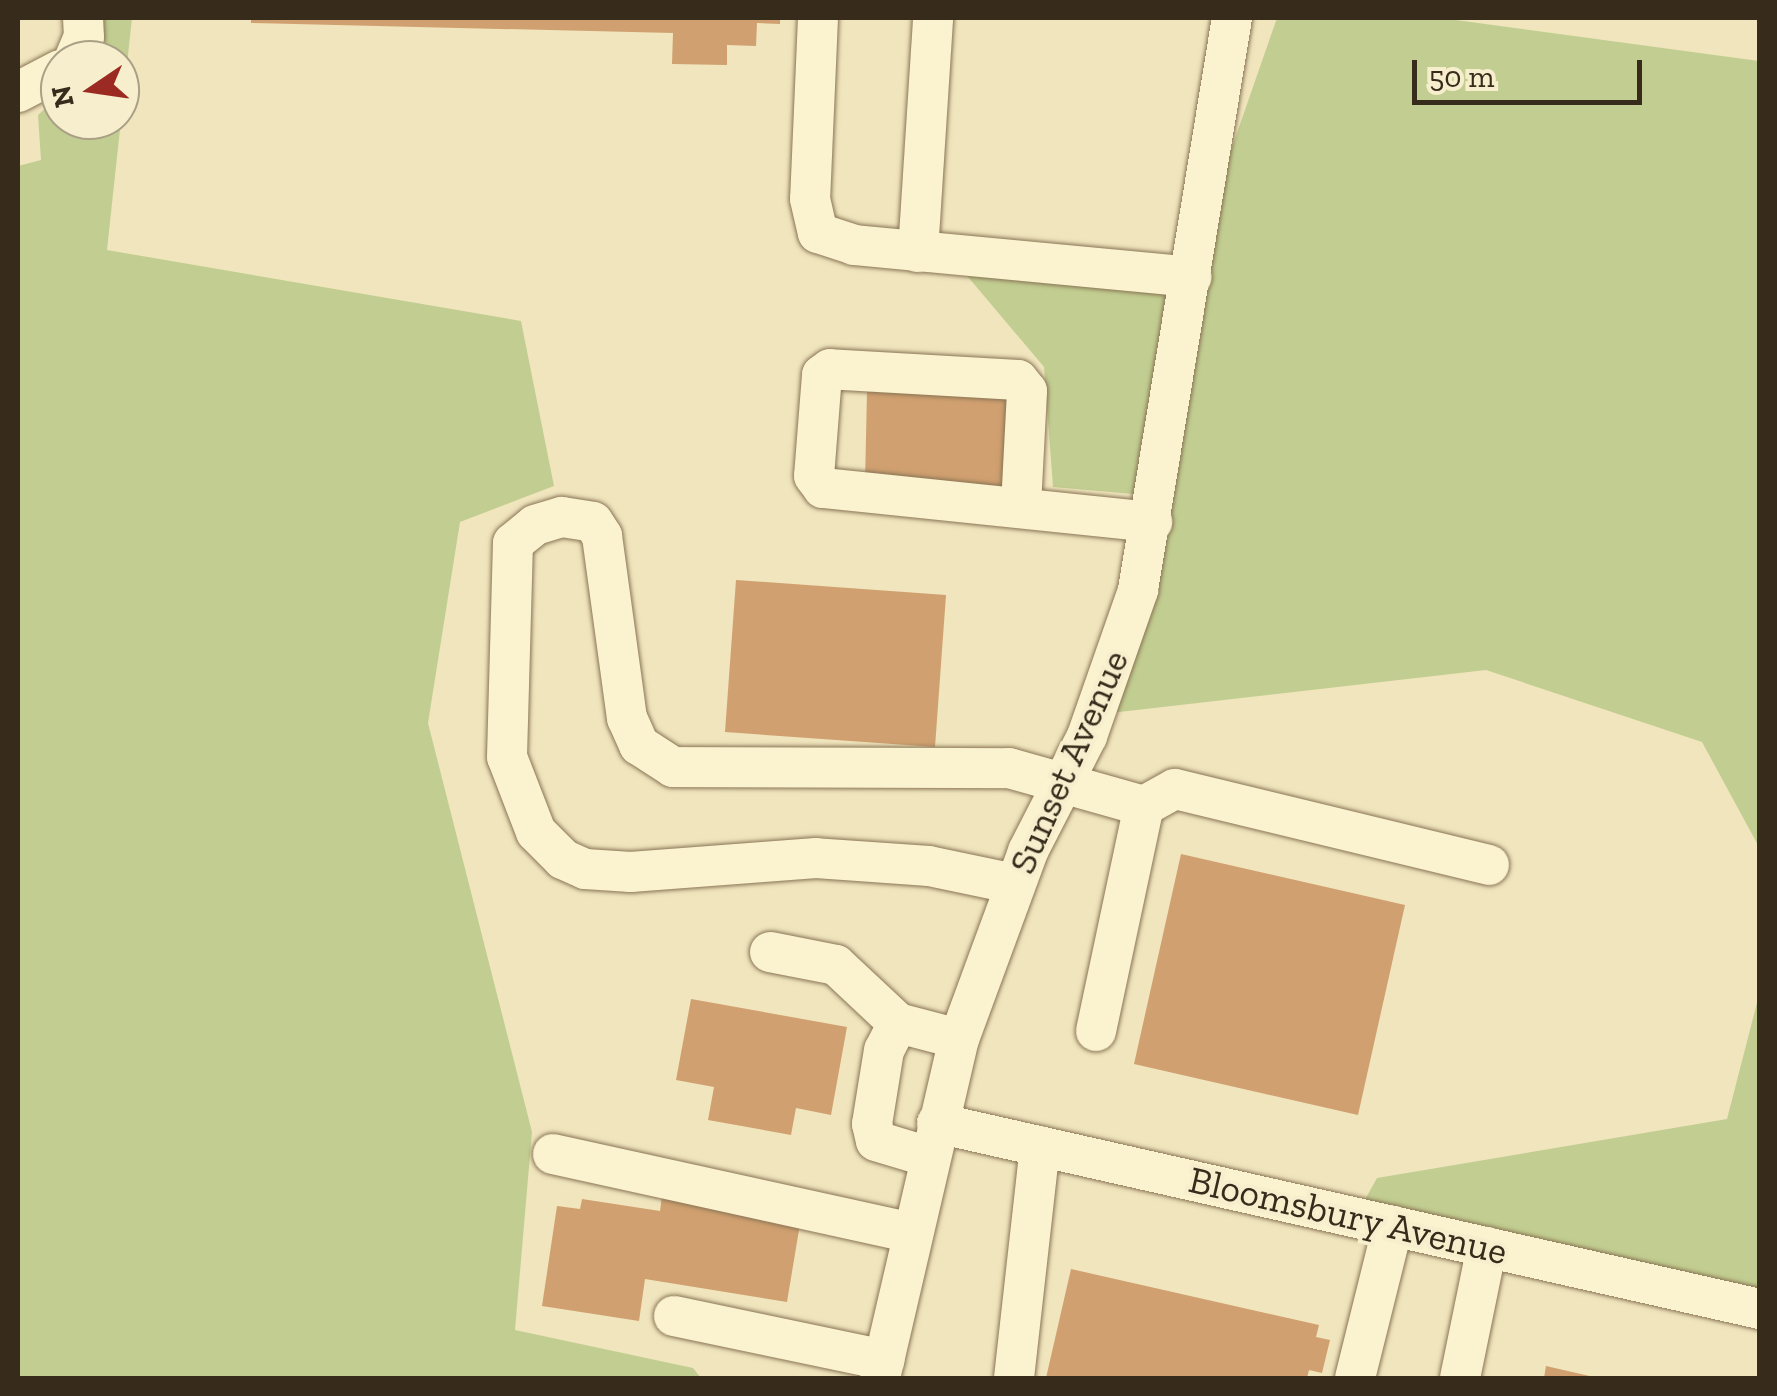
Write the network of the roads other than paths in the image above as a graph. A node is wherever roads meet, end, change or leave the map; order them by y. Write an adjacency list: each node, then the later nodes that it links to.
1 (818, 18): 4 (street)
2 (934, 18): 4 (street)
3 (1232, 18): 5 (street, Sunset Avenue)
4 (918, 252): 5 (street)
5 (1191, 276): 7 (street, Sunset Avenue)
6 (1021, 506): 6 (street); 7 (street)
7 (1152, 522): 8 (street, Sunset Avenue)
8 (1060, 783): 9 (street); 11 (street, Sunset Avenue); 11 (street)
9 (1144, 806): 10 (street); 14 (street)
10 (1489, 865)
11 (1015, 884): 15 (street, Sunset Avenue)
12 (770, 952): 13 (street)
13 (898, 1022): 15 (street); 16 (street, Bloomsbury Avenue)
14 (1096, 1031)
15 (959, 1039): 16 (street, Sunset Avenue)
16 (933, 1140): 17 (street, Bloomsbury Avenue); 20 (street, Sunset Avenue)
17 (1040, 1146): 19 (street, Bloomsbury Avenue); 25 (street)
18 (553, 1154): 20 (street)
19 (1393, 1226): 21 (street, Bloomsbury Avenue); 26 (street)
20 (912, 1234): 24 (street, Sunset Avenue)
21 (1488, 1247): 22 (street, Bloomsbury Avenue); 27 (street)
22 (1760, 1309)
23 (674, 1316): 24 (street)
24 (882, 1369)
25 (1014, 1378)
26 (1356, 1378)
27 (1460, 1378)

